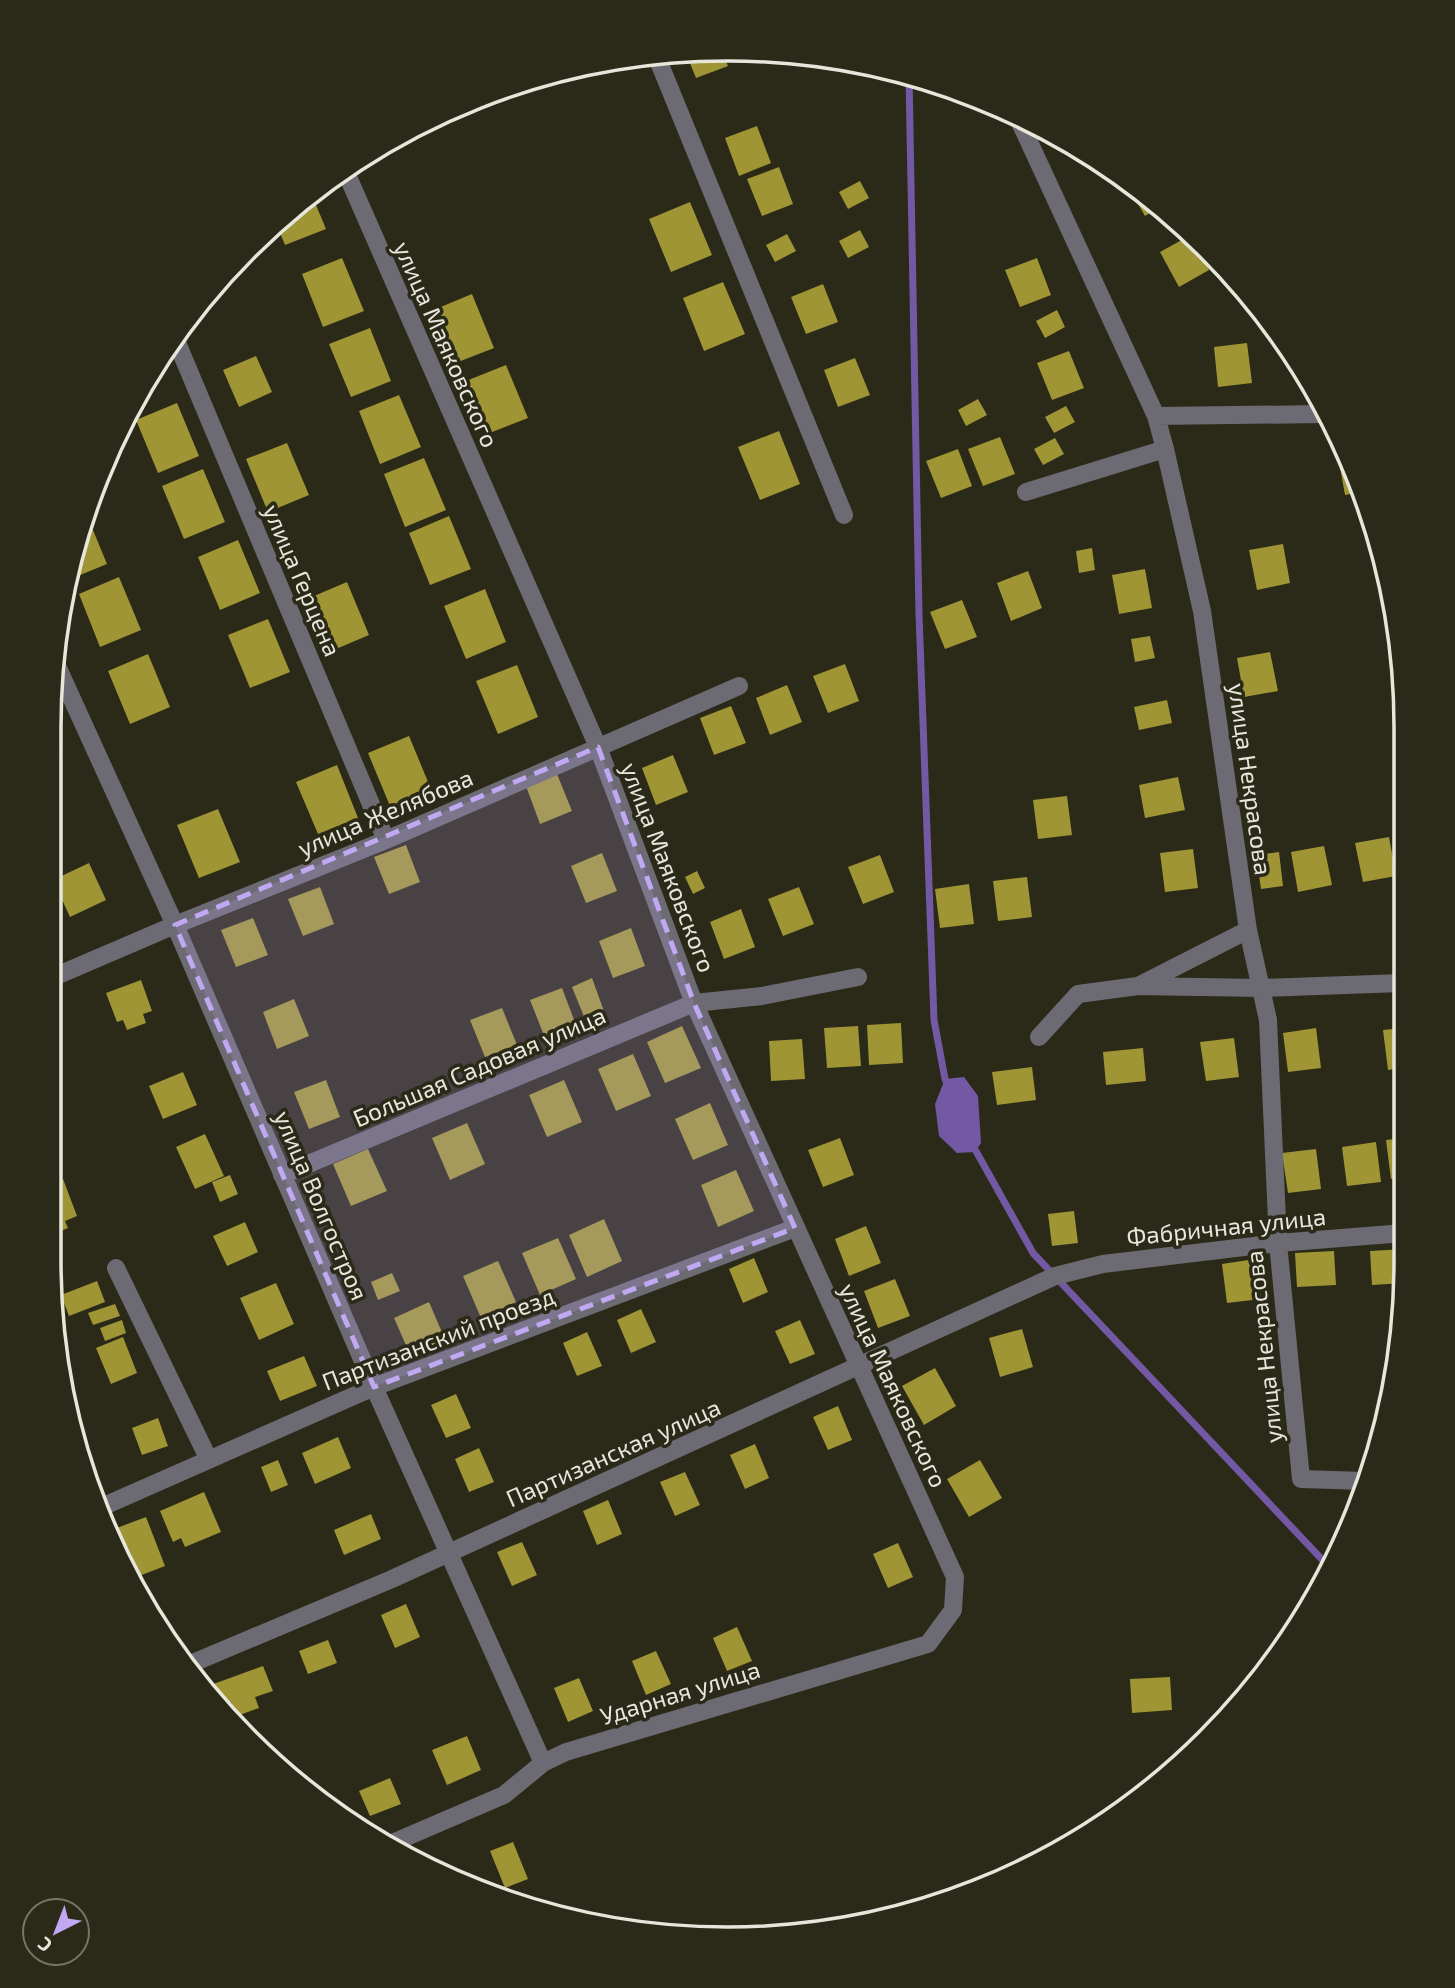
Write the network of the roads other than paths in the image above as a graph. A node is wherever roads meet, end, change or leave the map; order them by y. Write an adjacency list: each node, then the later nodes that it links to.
1 (660, 65): 9 (street)
2 (1024, 131): 6 (street, улица Некрасова)
3 (349, 180): 12 (street, улица Маяковского)
4 (180, 349): 13 (street, улица Герцена)
5 (1315, 414): 6 (street)
6 (1156, 416): 7 (street, улица Некрасова)
7 (1166, 449): 8 (street); 15 (street, улица Некрасова)
8 (1026, 492)
9 (844, 515)
10 (63, 680): 14 (street, улица Волгостроя)
11 (739, 686): 12 (street, улица Желябова)
12 (598, 747): 13 (street, улица Желябова); 21 (street, улица Маяковского)
13 (386, 840): 14 (street, улица Желябова)
14 (174, 925): 16 (street, улица Желябова); 23 (street, улица Волгостроя)
15 (1248, 930): 19 (street); 20 (street, улица Некрасова)
16 (61, 974)
17 (858, 977): 21 (street, Большая Садовая улица)
18 (1394, 983): 20 (street)
19 (1138, 986): 20 (street); 22 (street)
20 (1261, 988): 26 (street, улица Некрасова)
21 (694, 1003): 23 (street, Большая Садовая улица); 24 (street, улица Маяковского)
22 (1039, 1037)
23 (282, 1175): 30 (street, улица Волгостроя)
24 (795, 1228): 29 (street, улица Маяковского); 30 (street, Партизанский проезд)
25 (1394, 1234): 26 (street, Фабричная улица)
26 (1278, 1243): 28 (street, Фабричная улица); 32 (street, улица Некрасова)
27 (116, 1268): 31 (street)
28 (1055, 1276): 29 (street, Партизанская улица)
29 (859, 1367): 34 (street, Партизанская улица); 35 (street, улица Маяковского)
30 (374, 1387): 31 (street, Партизанский проезд); 34 (street, улица Волгостроя)
31 (209, 1460): 33 (street, Партизанский проезд)
32 (1356, 1481)
33 (108, 1504)
34 (449, 1553): 36 (street, Партизанская улица); 37 (street, улица Волгостроя)
35 (955, 1577): 37 (street, Ударная улица)
36 (196, 1662)
37 (543, 1763): 38 (street, Ударная улица)
38 (399, 1840)

